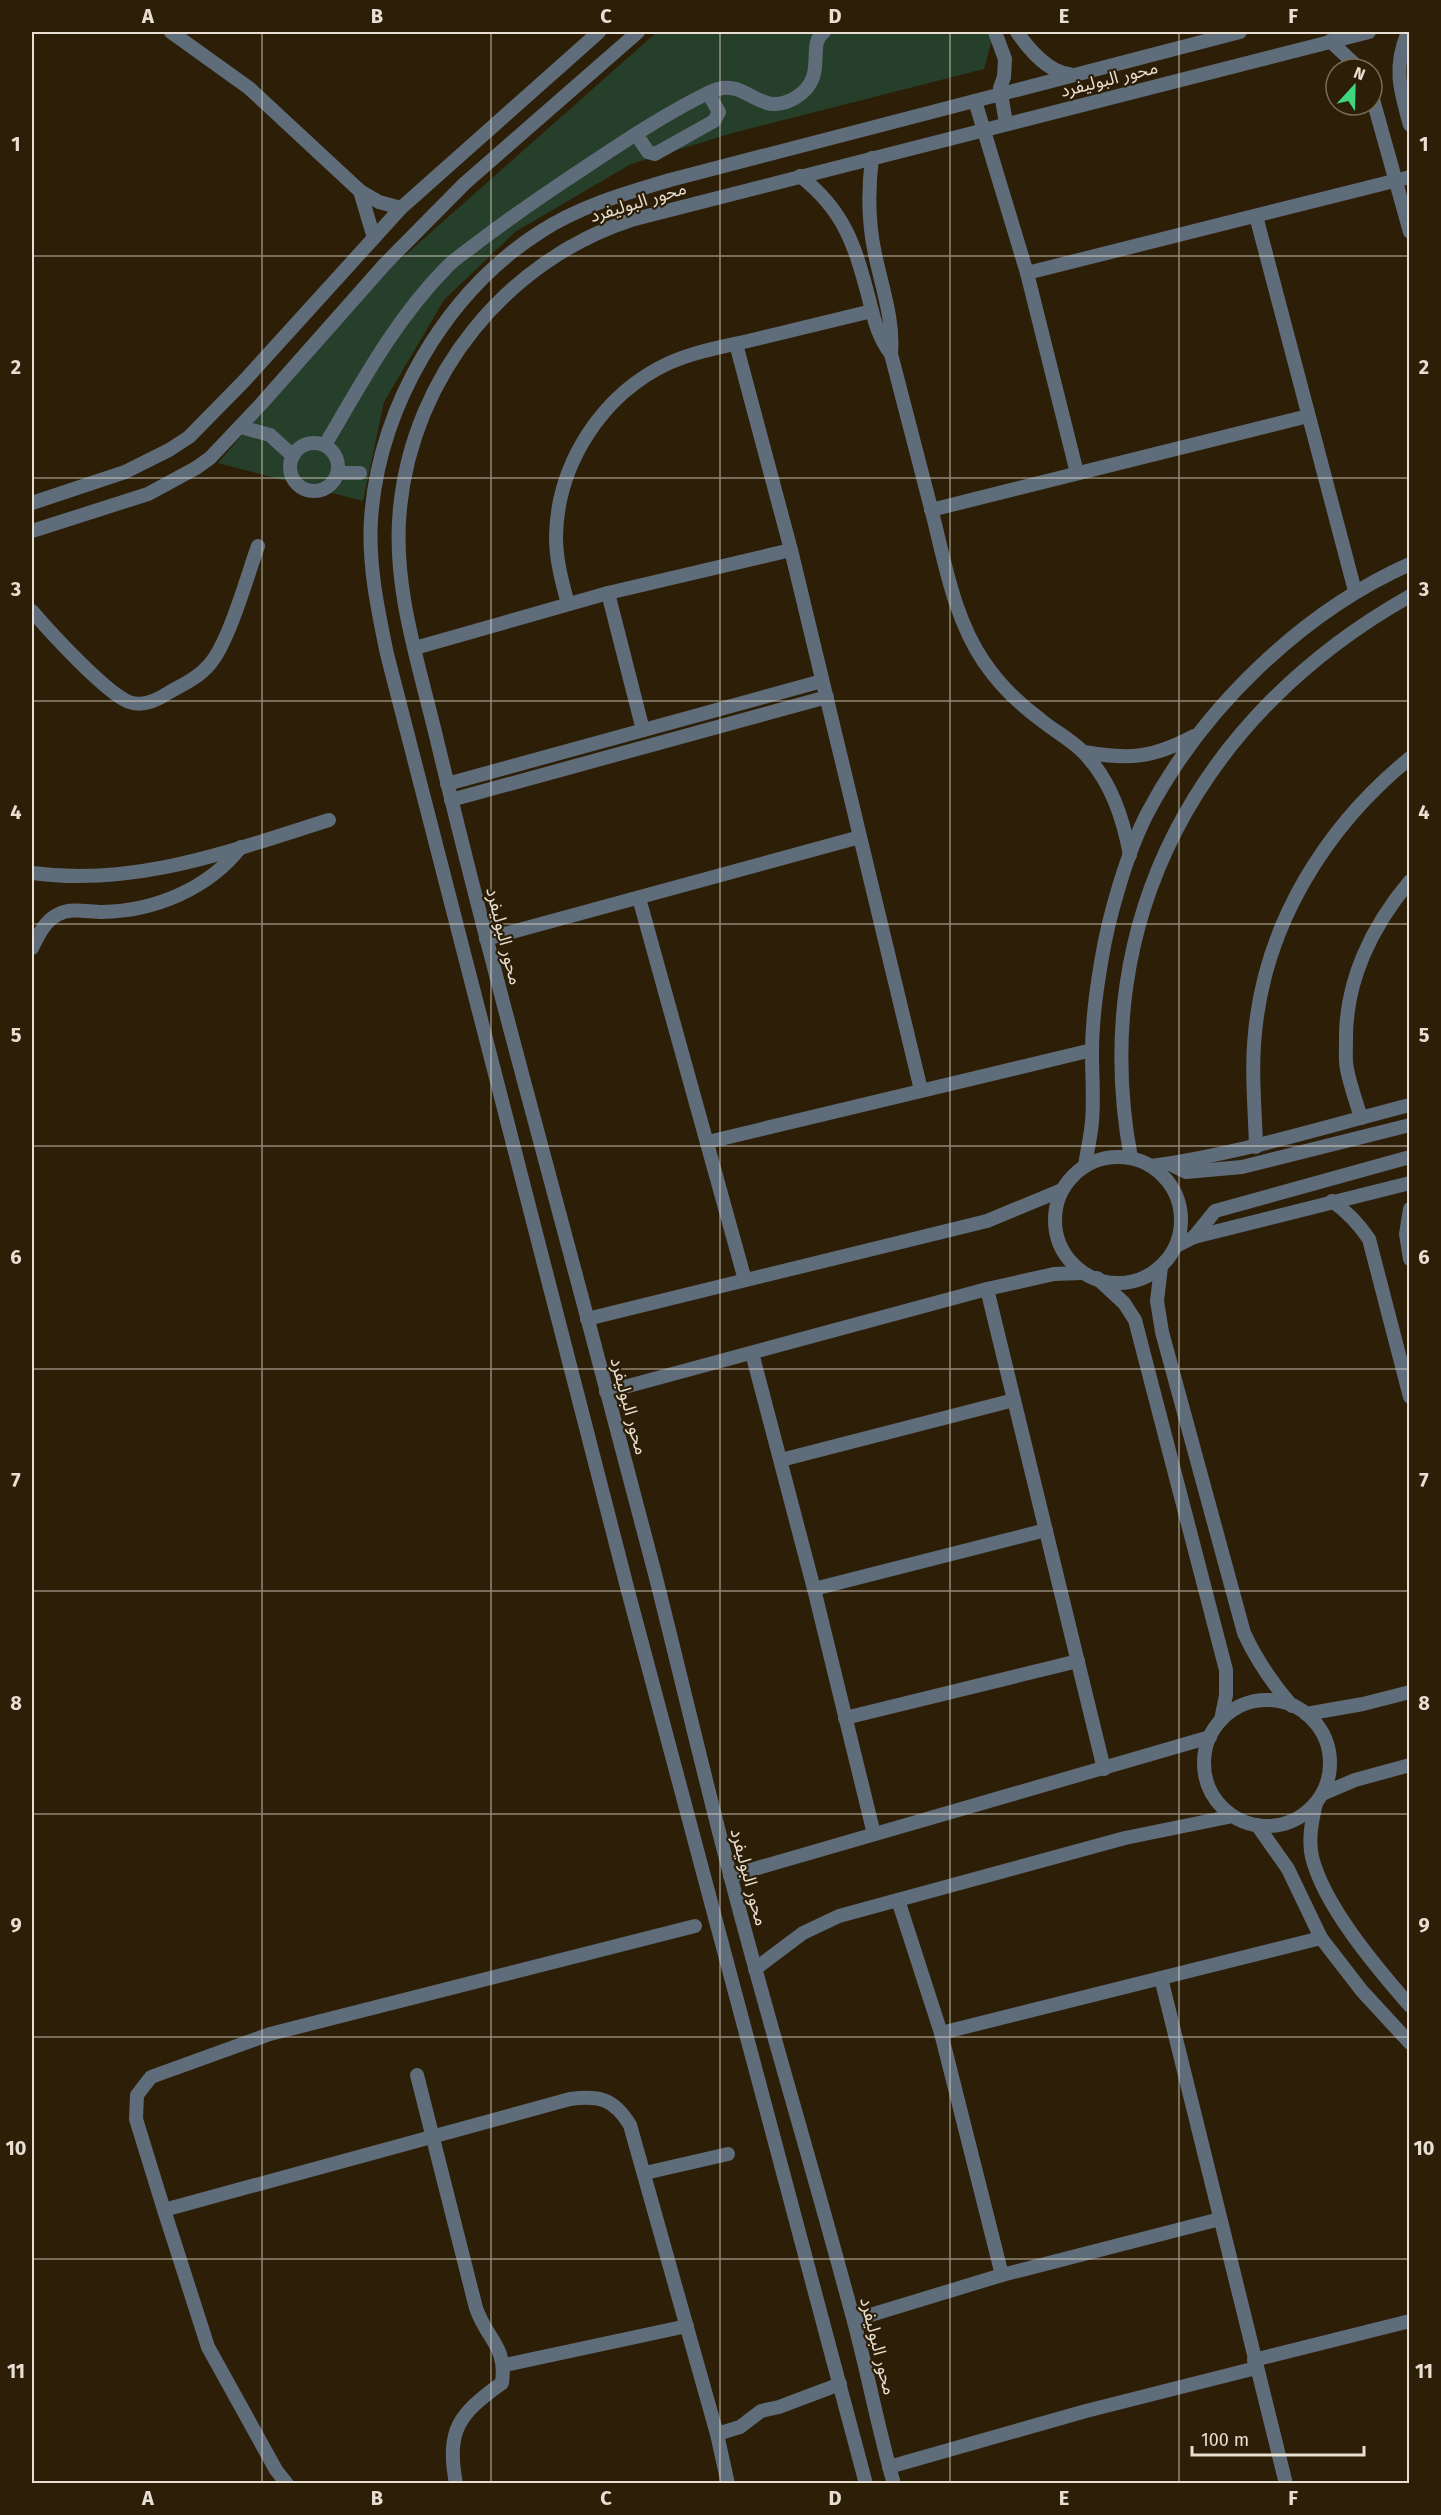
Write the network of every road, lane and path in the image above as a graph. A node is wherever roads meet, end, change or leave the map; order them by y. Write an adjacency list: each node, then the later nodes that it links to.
1 (171, 32): 24 (street)
2 (599, 32): 25 (street)
3 (638, 32): 33 (street)
4 (824, 32): 13 (street)
5 (995, 32): 14 (street)
6 (1017, 32): 12 (street)
7 (1240, 32): 12 (street, محور البوليفرد)
8 (1369, 32): 10 (street, محور البوليفرد)
9 (1408, 32): 18 (street)
10 (1330, 41): 11 (street); 17 (street, محور البوليفرد)
11 (1347, 57)
12 (1068, 74): 14 (street, محور البوليفرد)
13 (708, 93): 20 (street); 20 (street)
14 (1001, 94): 15 (street, محور البوليفرد); 17 (street)
15 (975, 101): 19 (street); 138 (street, محور البوليفرد)
16 (1380, 117): 23 (street)
17 (1006, 123): 19 (street, محور البوليفرد)
18 (1410, 125)
19 (983, 130): 21 (street, محور البوليفرد); 29 (street)
20 (636, 134): 37 (street)
21 (872, 158): 22 (street, محور البوليفرد); 32 (street)
22 (800, 176): 30 (street); 54 (street, محور البوليفرد)
23 (1403, 179): 26 (street); 27 (street)
24 (360, 191): 25 (street); 28 (street)
25 (401, 208): 28 (street)
26 (1256, 216): 29 (street); 34 (street)
27 (1410, 232)
28 (374, 238): 42 (street)
29 (1027, 273): 41 (street)
30 (872, 311): 31 (street); 32 (street)
31 (736, 344): 46 (street); 51 (street)
32 (891, 354): 43 (street)
33 (262, 403): 35 (street); 36 (street)
34 (1308, 416): 41 (street); 48 (street)
35 (240, 427): 36 (street); 44 (street)
36 (270, 435): 38 (street)
37 (325, 445): 38 (street); 39 (street)
38 (293, 456): 39 (street)
39 (338, 473): 40 (street)
40 (360, 473)
41 (1077, 473): 43 (street)
42 (32, 503)
43 (931, 510): 59 (street)
44 (32, 531)
45 (258, 546): 53 (street)
46 (791, 550): 49 (street); 55 (street)
47 (1410, 564): 48 (street)
48 (1355, 591): 58 (street)
49 (608, 593): 51 (street); 57 (street)
50 (1410, 597): 80 (street)
51 (568, 604): 54 (street)
52 (32, 611): 53 (street)
53 (37, 624)
54 (415, 648): 61 (street, محور البوليفرد)
55 (822, 681): 56 (street); 57 (street)
56 (826, 697): 62 (street); 64 (street)
57 (644, 730): 61 (street)
58 (1200, 733): 59 (street); 66 (street)
59 (1084, 752): 66 (street)
60 (1410, 758): 78 (street)
61 (447, 783): 62 (street, محور البوليفرد)
62 (452, 801): 70 (street, محور البوليفرد)
63 (329, 820): 65 (street)
64 (860, 837): 69 (street); 73 (street)
65 (241, 847): 67 (street); 71 (street)
66 (1130, 855): 72 (street)
67 (32, 873)
68 (1410, 881): 75 (street)
69 (639, 898): 70 (street); 77 (street)
70 (486, 939): 96 (street, محور البوليفرد)
71 (32, 948)
72 (1092, 1050): 73 (street); 82 (street)
73 (921, 1090): 77 (street)
74 (1410, 1105): 75 (street)
75 (1361, 1118): 78 (street)
76 (1410, 1125): 81 (street)
77 (708, 1142): 94 (street)
78 (1256, 1147): 81 (street)
79 (1410, 1157): 88 (street)
80 (1131, 1158): 82 (street); 83 (street)
81 (1170, 1164): 83 (street)
82 (1085, 1166): 85 (street)
83 (1151, 1166): 89 (street)
84 (1410, 1183): 86 (street)
85 (1062, 1190): 92 (street); 94 (street)
86 (1332, 1201): 88 (street); 99 (street)
87 (1410, 1209): 90 (street)
88 (1194, 1237): 89 (street)
89 (1176, 1246): 91 (street)
90 (1410, 1259)
91 (1161, 1266): 93 (street); 106 (street)
92 (1082, 1273): 93 (street); 95 (street)
93 (1097, 1278): 109 (street)
94 (745, 1280): 96 (street)
95 (987, 1289): 97 (street); 100 (street)
96 (587, 1319): 98 (street, محور البوليفرد)
97 (752, 1353): 98 (street); 101 (street)
98 (606, 1392): 117 (street, محور البوليفرد)
99 (1410, 1396)
100 (1014, 1400): 101 (street); 102 (street)
101 (781, 1460): 103 (street)
102 (1046, 1530): 103 (street); 104 (street)
103 (814, 1589): 108 (street)
104 (1078, 1661): 108 (street); 112 (street)
105 (1410, 1692): 107 (street)
106 (1292, 1706): 107 (street); 109 (street)
107 (1306, 1714): 113 (street)
108 (845, 1718): 116 (street)
109 (1221, 1720): 110 (street)
110 (1209, 1737): 112 (street); 114 (street)
111 (1410, 1765): 113 (street)
112 (1104, 1769): 116 (street)
113 (1319, 1798): 115 (street); 123 (street)
114 (1233, 1816): 115 (street); 118 (street)
115 (1257, 1826): 120 (street)
116 (873, 1834): 117 (street)
117 (730, 1876): 121 (street, محور البوليفرد)
118 (898, 1900): 121 (street); 124 (street)
119 (695, 1926): 130 (street)
120 (1321, 1938): 122 (street); 125 (street)
121 (755, 1969): 133 (street, محور البوليفرد)
122 (1161, 1978): 124 (street); 131 (street)
123 (1410, 2006)
124 (940, 2033): 132 (street)
125 (1410, 2043)
126 (417, 2075): 127 (street)
127 (433, 2137): 129 (street); 130 (street); 137 (street)
128 (728, 2154): 129 (street)
129 (645, 2173): 135 (street)
130 (164, 2210): 141 (street)
131 (1220, 2219): 132 (street); 136 (street)
132 (1002, 2275): 133 (street)
133 (854, 2320): 140 (street, محور البوليفرد)
134 (1410, 2321): 136 (street)
135 (687, 2326): 137 (street); 139 (street)
136 (1255, 2364): 140 (street); 146 (street)
137 (505, 2366): 142 (street)
138 (840, 2385): 139 (street); 144 (street, محور البوليفرد)
139 (717, 2434): 143 (street)
140 (889, 2467): 145 (street, محور البوليفرد)
141 (287, 2484)
142 (456, 2484)
143 (728, 2484)
144 (866, 2484)
145 (894, 2484)
146 (1286, 2484)

